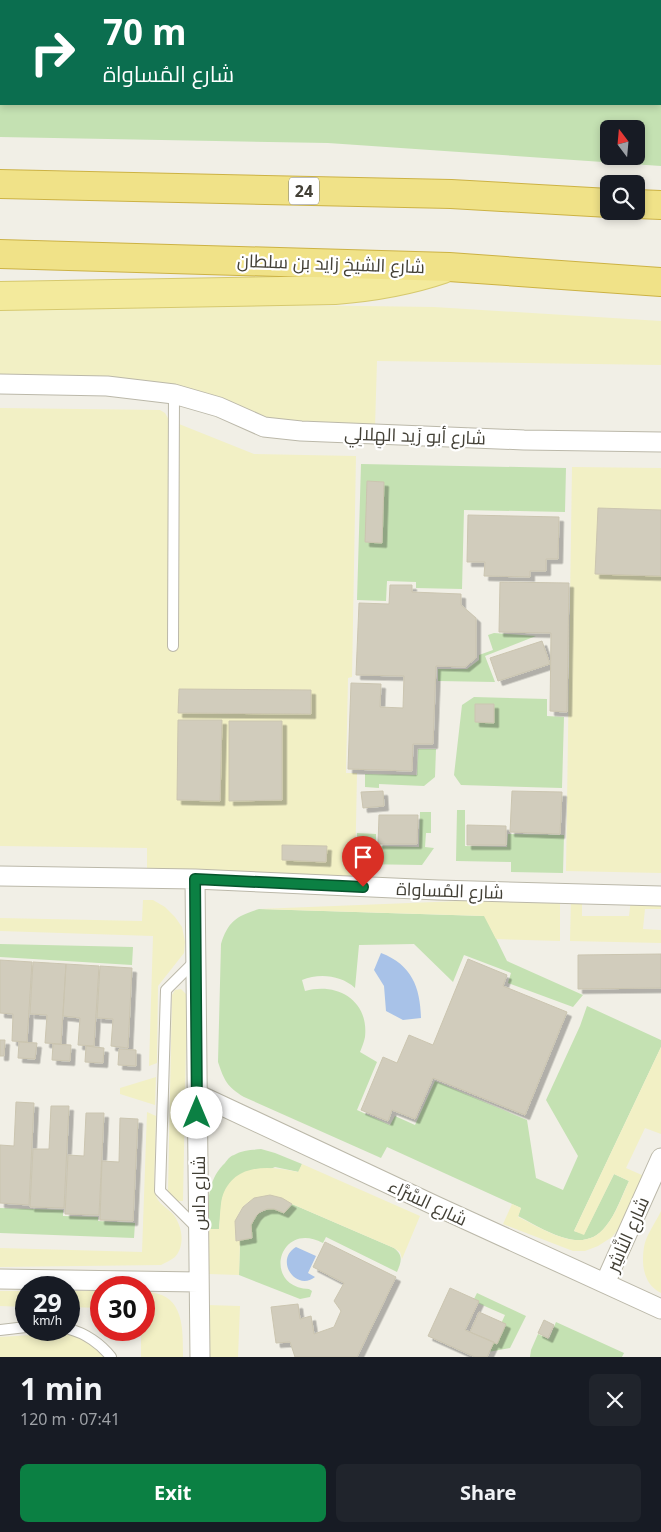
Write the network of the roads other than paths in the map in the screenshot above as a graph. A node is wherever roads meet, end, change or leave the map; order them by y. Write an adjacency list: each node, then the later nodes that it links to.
1 (0, 184): 2 (highway, 24)
2 (600, 202)
3 (645, 204): 4 (highway)
4 (661, 205)
5 (0, 254): 6 (highway, شارع الشيخ زايد بن سلطان)
6 (448, 267): 7 (highway, شارع الشيخ زايد بن سلطان); 8 (main road)
7 (661, 282)
8 (0, 296)
9 (0, 384): 10 (street, شارع أبو زَيد الهِلالِي)
10 (174, 394): 11 (street, شارع أبو زَيد الهِلالِي); 12 (lane)
11 (661, 442)
12 (173, 646)
13 (0, 876): 14 (street, شارع المُساواة)
14 (195, 879): 15 (street, شارع المُساواة); 16 (street, شارع داس)
15 (661, 896)
16 (196, 960): 17 (street, شارع داس); 19 (lane)
17 (197, 1094): 19 (street, شارع داس); 22 (street, شارع السَّرَّاء)
18 (661, 1158): 22 (street, شارع النَّاشِر)
19 (198, 1229): 21 (street, شارع داس)
20 (0, 1279): 21 (street)
21 (198, 1282): 28 (street, شارع داس)
22 (605, 1283): 23 (street, شارع السَّرَّاء)
23 (661, 1309)
24 (15, 1328): 25 (lane)
25 (0, 1330)
26 (80, 1334): 27 (lane)
27 (110, 1357)
28 (200, 1357)

